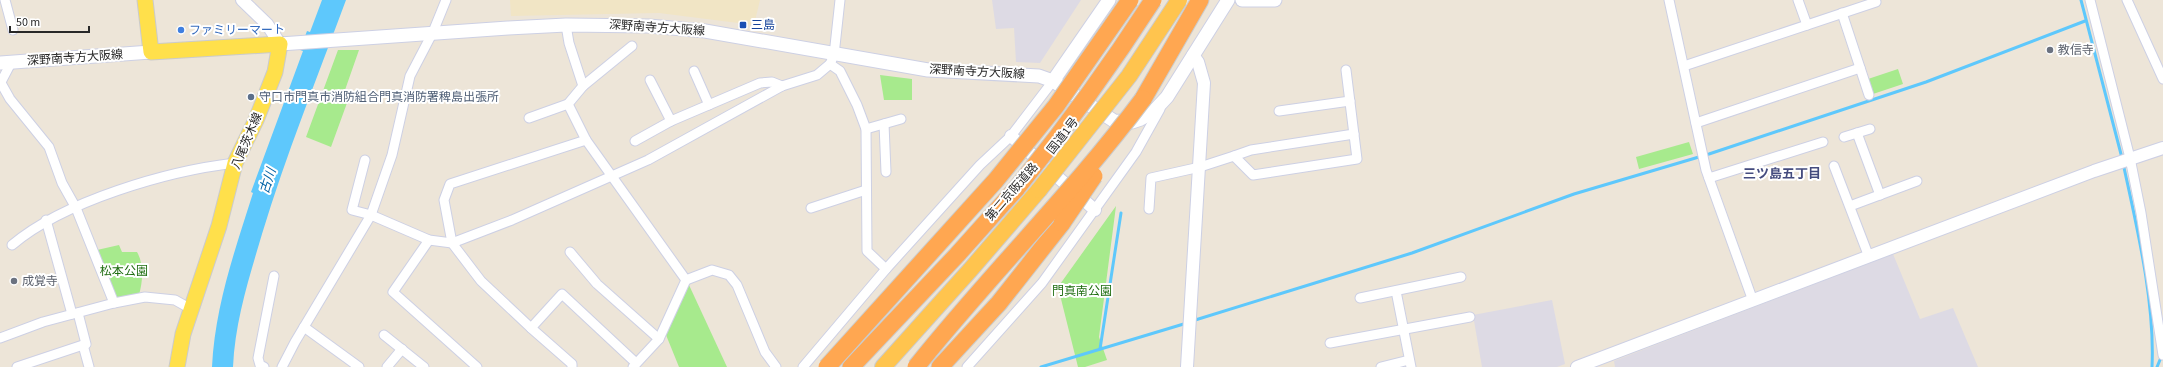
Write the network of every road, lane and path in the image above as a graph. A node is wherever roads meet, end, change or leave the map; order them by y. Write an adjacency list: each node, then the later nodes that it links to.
1 (5, 0): 23 (street)
2 (144, 0): 27 (main road)
3 (242, 0): 25 (street)
4 (446, 0): 24 (street)
5 (840, 0): 29 (street)
6 (1109, 0): 37 (main road)
7 (1130, 0): 123 (highway, bridge)
8 (1153, 0): 124 (highway, 第二京阪道路, bridge)
9 (1158, 0): 73 (highway, 国道1号)
10 (1179, 0): 73 (highway, 国道1号, bridge)
11 (1200, 0): 43 (highway)
12 (1228, 0): 28 (main road, 深野南寺方大阪線)
13 (1242, 0): 14 (main road)
14 (1275, 0)
15 (1669, 0): 31 (street)
16 (1798, 0): 22 (street)
17 (2090, 0): 64 (street)
18 (2127, 0): 35 (street)
19 (1876, 2): 20 (street)
20 (1842, 13): 22 (street); 32 (street)
21 (566, 25): 24 (main road, 深野南寺方大阪線); 29 (main road, 深野南寺方大阪線); 39 (street)
22 (1806, 25): 31 (street)
23 (13, 30)
24 (433, 32): 25 (main road, 深野南寺方大阪線); 81 (street)
25 (280, 44): 27 (main road); 66 (main road, 八尾茨木線)
26 (632, 46): 39 (street)
27 (151, 52): 30 (main road, 深野南寺方大阪線)
28 (1193, 55): 42 (main road, 深野南寺方大阪線); 68 (street)
29 (832, 60): 37 (main road, 深野南寺方大阪線); 40 (street); 53 (street)
30 (5, 63): 38 (street)
31 (1684, 66): 51 (street)
32 (1860, 68): 41 (street); 51 (street)
33 (1346, 70): 44 (street)
34 (694, 71): 46 (street)
35 (2163, 79)
36 (650, 80): 50 (street)
37 (1053, 81): 42 (main road, 深野南寺方大阪線); 57 (street)
38 (1, 84): 77 (street)
39 (583, 86): 45 (street)
40 (782, 86): 46 (street); 70 (street)
41 (1869, 95)
42 (1167, 97): 80 (street)
43 (1143, 99): 127 (highway, bridge); 128 (highway, bridge)
44 (1350, 101): 47 (street); 56 (street)
45 (568, 104): 48 (street); 59 (street)
46 (709, 105): 50 (street)
47 (1279, 111)
48 (529, 118)
49 (901, 119): 52 (street)
50 (671, 122): 60 (street)
51 (1696, 123): 71 (street)
52 (884, 124): 53 (street); 69 (street)
53 (866, 129): 74 (street)
54 (1870, 129): 55 (street)
55 (1857, 133): 58 (street); 75 (street)
56 (1354, 134): 63 (street); 63 (street)
57 (1011, 136): 80 (street); 88 (street)
58 (1844, 137)
59 (586, 140): 70 (street); 84 (street)
60 (635, 142)
61 (1823, 142): 71 (street)
62 (2163, 148): 64 (street)
63 (1234, 156): 68 (street)
64 (2130, 158): 87 (street); 108 (street)
65 (365, 160): 81 (street)
66 (235, 163): 77 (street); 96 (main road, 八尾茨木線)
67 (1834, 166): 76 (street)
68 (1200, 167): 79 (street); 130 (street)
69 (886, 172)
70 (611, 177): 84 (street); 91 (street)
71 (1709, 178): 94 (street)
72 (1917, 181): 75 (street)
73 (1034, 185): 125 (highway, 国道1号); 126 (highway, 国道1号)
74 (866, 190): 78 (street); 88 (street)
75 (1880, 195): 76 (street)
76 (1850, 206): 87 (street)
77 (76, 208): 82 (street); 95 (street)
78 (811, 208)
79 (1149, 209)
80 (1095, 210): 129 (street)
81 (371, 215): 83 (street); 99 (street)
82 (46, 220): 85 (street); 97 (street)
83 (429, 240): 84 (street); 119 (street)
84 (452, 243): 100 (street)
85 (12, 245)
86 (570, 252): 104 (street)
87 (1869, 257): 94 (street)
88 (886, 269): 122 (street)
89 (274, 276): 114 (street)
90 (1461, 277): 92 (street)
91 (686, 280): 104 (street); 121 (street)
92 (1396, 291): 93 (street); 101 (street)
93 (1360, 298)
94 (1753, 301): 132 (street)
95 (114, 303): 96 (street); 97 (street)
96 (191, 309): 113 (main road, 八尾茨木線)
97 (75, 313): 103 (street); 106 (street)
98 (1470, 316): 101 (street)
99 (304, 327): 115 (street); 116 (street)
100 (530, 328): 110 (street); 120 (street)
101 (1404, 329): 105 (street); 109 (street)
102 (384, 335): 107 (street)
103 (0, 338)
104 (660, 339): 110 (street)
105 (1330, 343)
106 (83, 345): 111 (street); 112 (street)
107 (402, 349): 117 (street); 118 (street)
108 (2163, 355)
109 (1410, 364): 131 (street)
110 (635, 365)
111 (22, 366)
112 (90, 367)
113 (177, 367)
114 (264, 367)
115 (282, 367)
116 (359, 367)
117 (386, 367)
118 (424, 367)
119 (477, 367)
120 (572, 367)
121 (776, 367)
122 (802, 367)
123 (827, 367)
124 (851, 367)
125 (858, 367)
126 (883, 367)
127 (916, 367)
128 (940, 367)
129 (967, 367)
130 (1187, 367)
131 (1381, 367)
132 (1577, 367)

